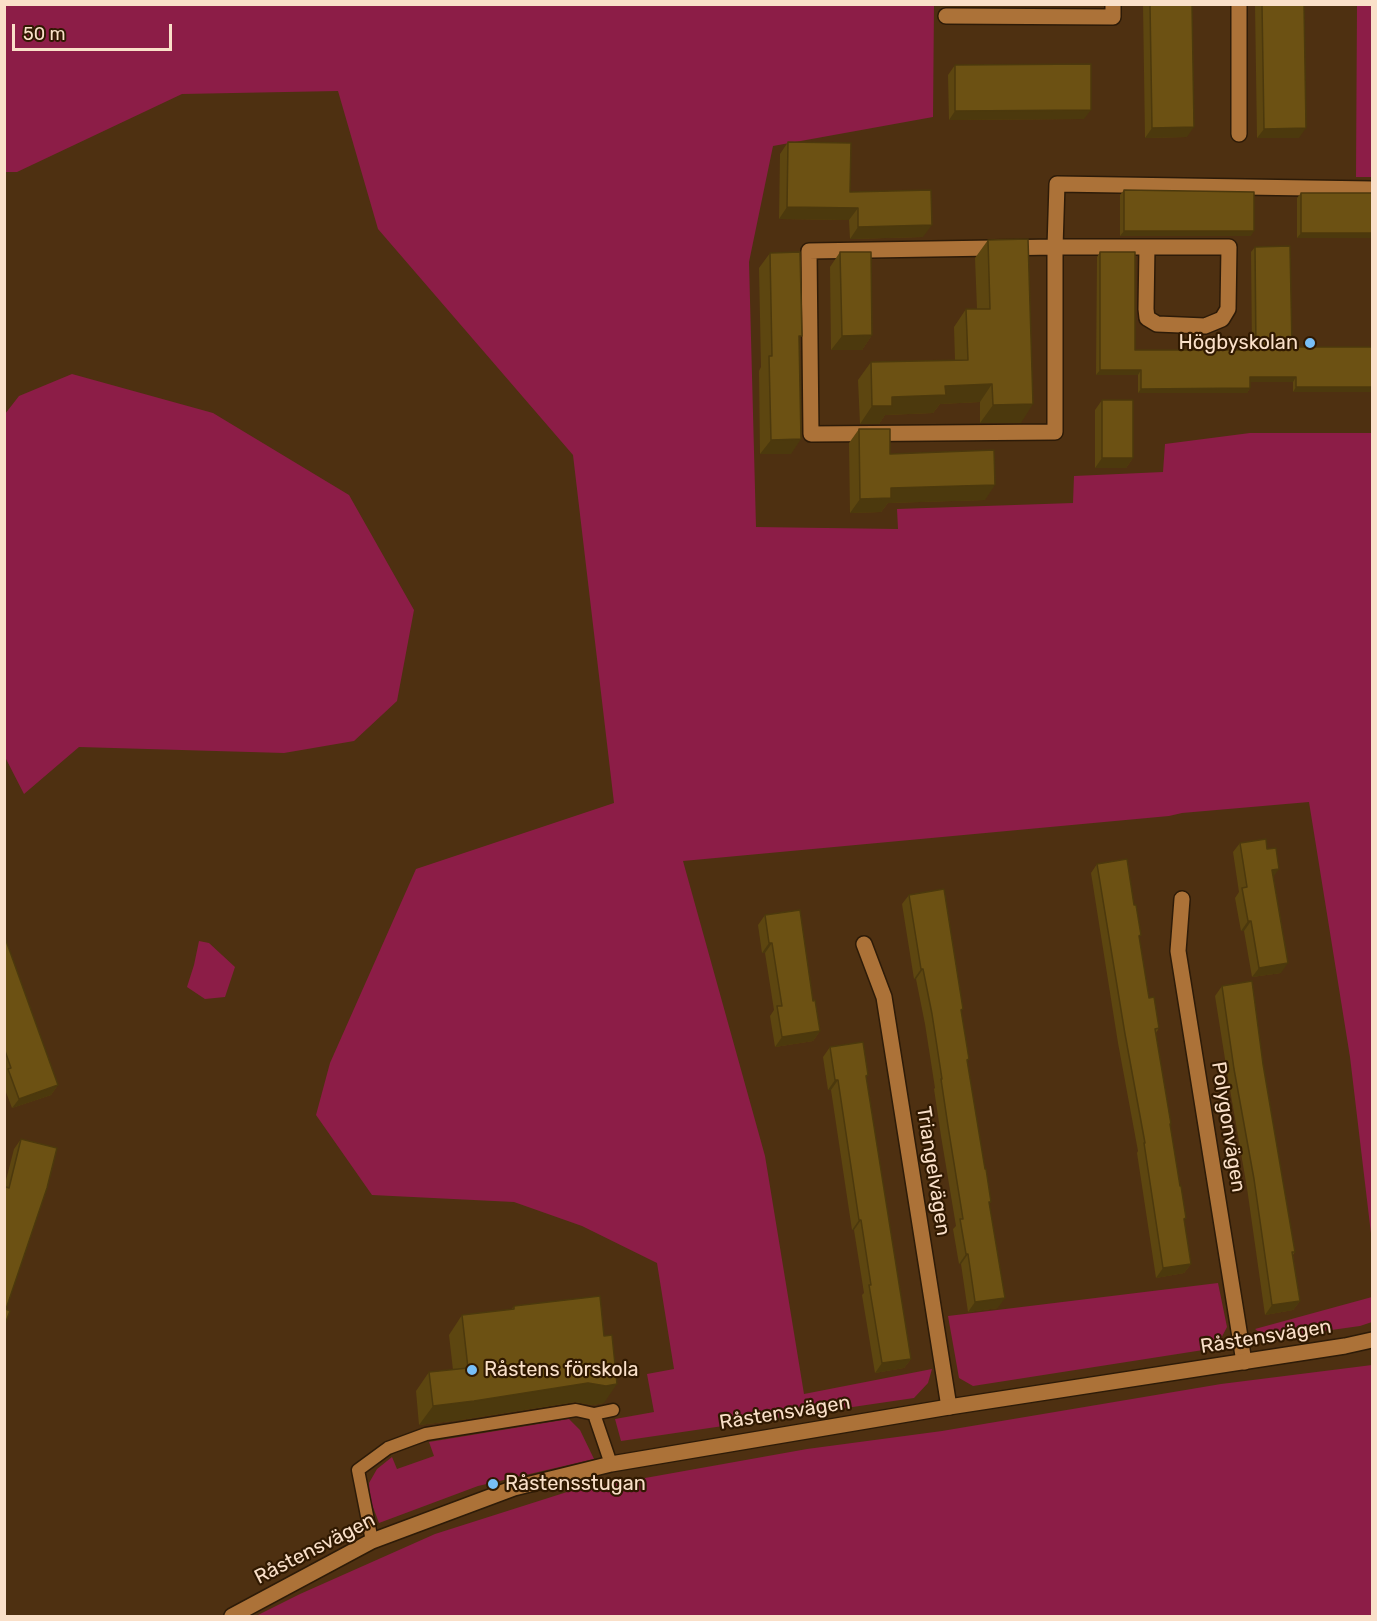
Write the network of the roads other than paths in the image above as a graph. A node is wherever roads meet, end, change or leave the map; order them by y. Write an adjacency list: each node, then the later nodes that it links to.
1 (1113, 4): 3 (street)
2 (1239, 4): 4 (street)
3 (946, 16)
4 (1239, 134)
5 (1372, 189): 6 (street)
6 (1055, 247): 6 (street); 7 (street)
7 (1147, 247): 7 (street)
8 (1182, 899): 11 (street, Polygonvägen)
9 (864, 944): 12 (street, Triangelvägen)
10 (1372, 1340): 11 (street, Råstensvägen)
11 (1244, 1362): 12 (street, Råstensvägen)
12 (949, 1407): 15 (street, Råstensvägen)
13 (613, 1410): 14 (lane)
14 (594, 1414): 15 (lane); 16 (lane)
15 (611, 1464): 16 (street, Råstensvägen)
16 (372, 1541): 17 (street, Råstensvägen)
17 (232, 1617)

